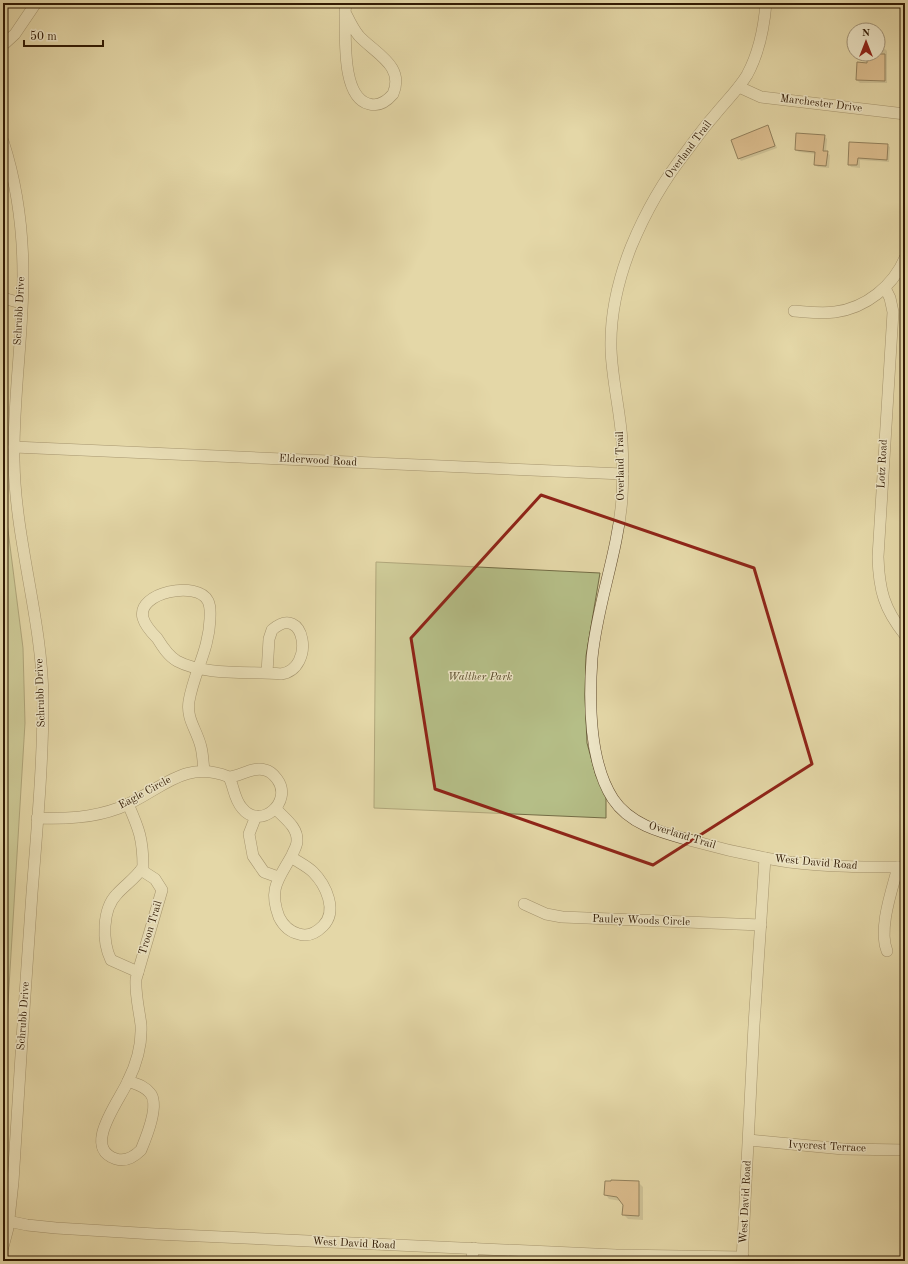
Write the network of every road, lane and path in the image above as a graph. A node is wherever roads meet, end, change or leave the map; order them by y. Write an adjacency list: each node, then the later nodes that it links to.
1 (36, 3): 4 (street)
2 (766, 3): 5 (street, Overland Trail)
3 (345, 7): 3 (street)
4 (3, 45)
5 (739, 87): 6 (street, Marchester Drive); 14 (street, Overland Trail)
6 (905, 114)
7 (3, 141): 11 (street, Schrubb Drive)
8 (905, 258): 9 (street)
9 (885, 288): 12 (street); 15 (street, Lotz Road)
10 (3, 298): 11 (street)
11 (21, 303): 13 (street, Schrubb Drive)
12 (794, 312)
13 (14, 447): 14 (street, Elderwood Road); 23 (street, Schrubb Drive)
14 (623, 474): 25 (street, Overland Trail)
15 (905, 635)
16 (199, 669): 16 (street); 17 (street); 18 (street)
17 (267, 673): 17 (street)
18 (204, 771): 19 (street, Eagle Circle); 20 (street, Eagle Circle)
19 (229, 777): 21 (street); 22 (street)
20 (128, 804): 23 (street, Eagle Circle); 27 (street)
21 (276, 809): 22 (street); 24 (street)
22 (256, 816): 28 (street)
23 (37, 818): 36 (street, Schrubb Drive)
24 (291, 857): 28 (street); 28 (street)
25 (765, 858): 26 (street, West David Road); 30 (street, West David Road)
26 (902, 867): 31 (street)
27 (141, 870): 32 (street, Troon Trail); 32 (street)
28 (278, 877)
29 (524, 904): 30 (street, Pauley Woods Circle)
30 (761, 925): 34 (street, West David Road)
31 (887, 951)
32 (138, 972): 33 (street, Troon Trail)
33 (128, 1081): 33 (street, Troon Trail)
34 (749, 1140): 35 (street, Ivycrest Terrace); 39 (street, West David Road)
35 (905, 1150)
36 (6, 1221): 37 (street, Schrubb Drive); 38 (street, West David Road)
37 (3, 1247)
38 (474, 1248): 39 (street, West David Road); 40 (street)
39 (743, 1259)
40 (471, 1261)

